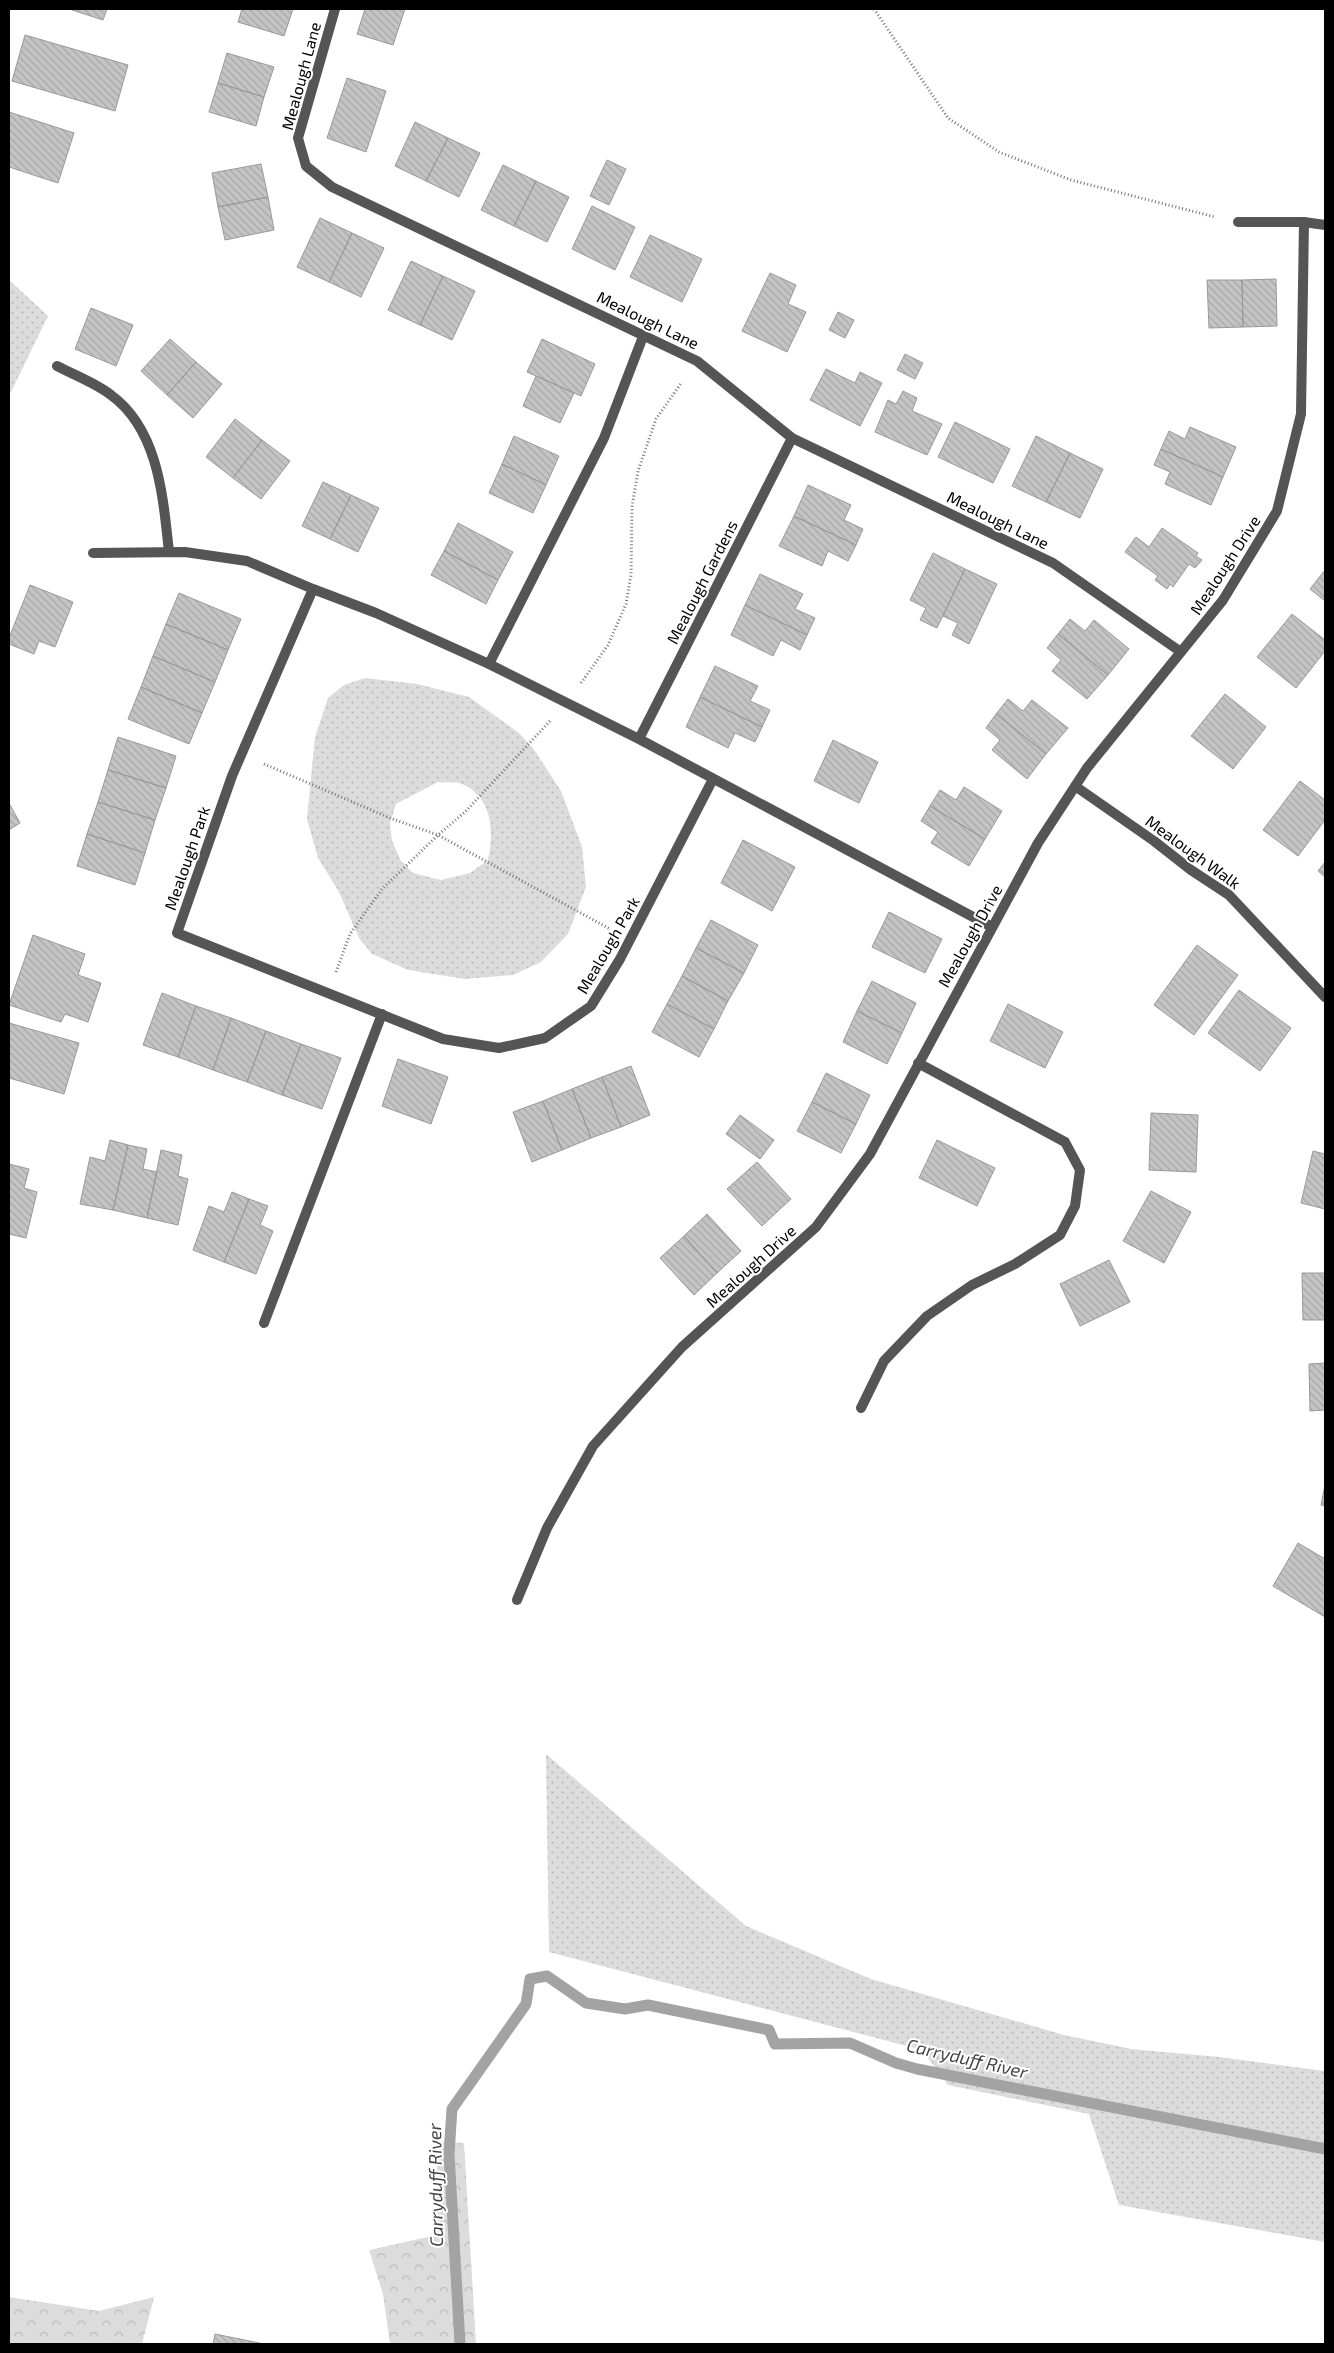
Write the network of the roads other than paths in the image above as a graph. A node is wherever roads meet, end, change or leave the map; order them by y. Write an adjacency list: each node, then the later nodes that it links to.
1 (335, 9): 5 (street, Mealough Lane)
2 (1238, 222): 3 (street)
3 (1304, 222): 4 (street); 11 (street, Mealough Drive)
4 (1325, 225)
5 (644, 334): 7 (street, Mealough Lane); 12 (street)
6 (57, 366): 8 (street)
7 (792, 438): 11 (street, Mealough Lane); 13 (street, Mealough Gardens)
8 (169, 552): 9 (street); 10 (street)
9 (92, 554)
10 (313, 589): 12 (street); 18 (street, Mealough Park)
11 (1181, 652): 15 (street, Mealough Drive)
12 (489, 664): 13 (street)
13 (639, 739): 14 (street)
14 (713, 779): 16 (street); 18 (street, Mealough Park)
15 (1075, 786): 16 (street, Mealough Drive); 17 (street, Mealough Walk)
16 (992, 927): 19 (street, Mealough Drive)
17 (1325, 997)
18 (382, 1014): 20 (street)
19 (918, 1063): 21 (street); 22 (street, Mealough Drive)
20 (264, 1323)
21 (861, 1408)
22 (518, 1600)

